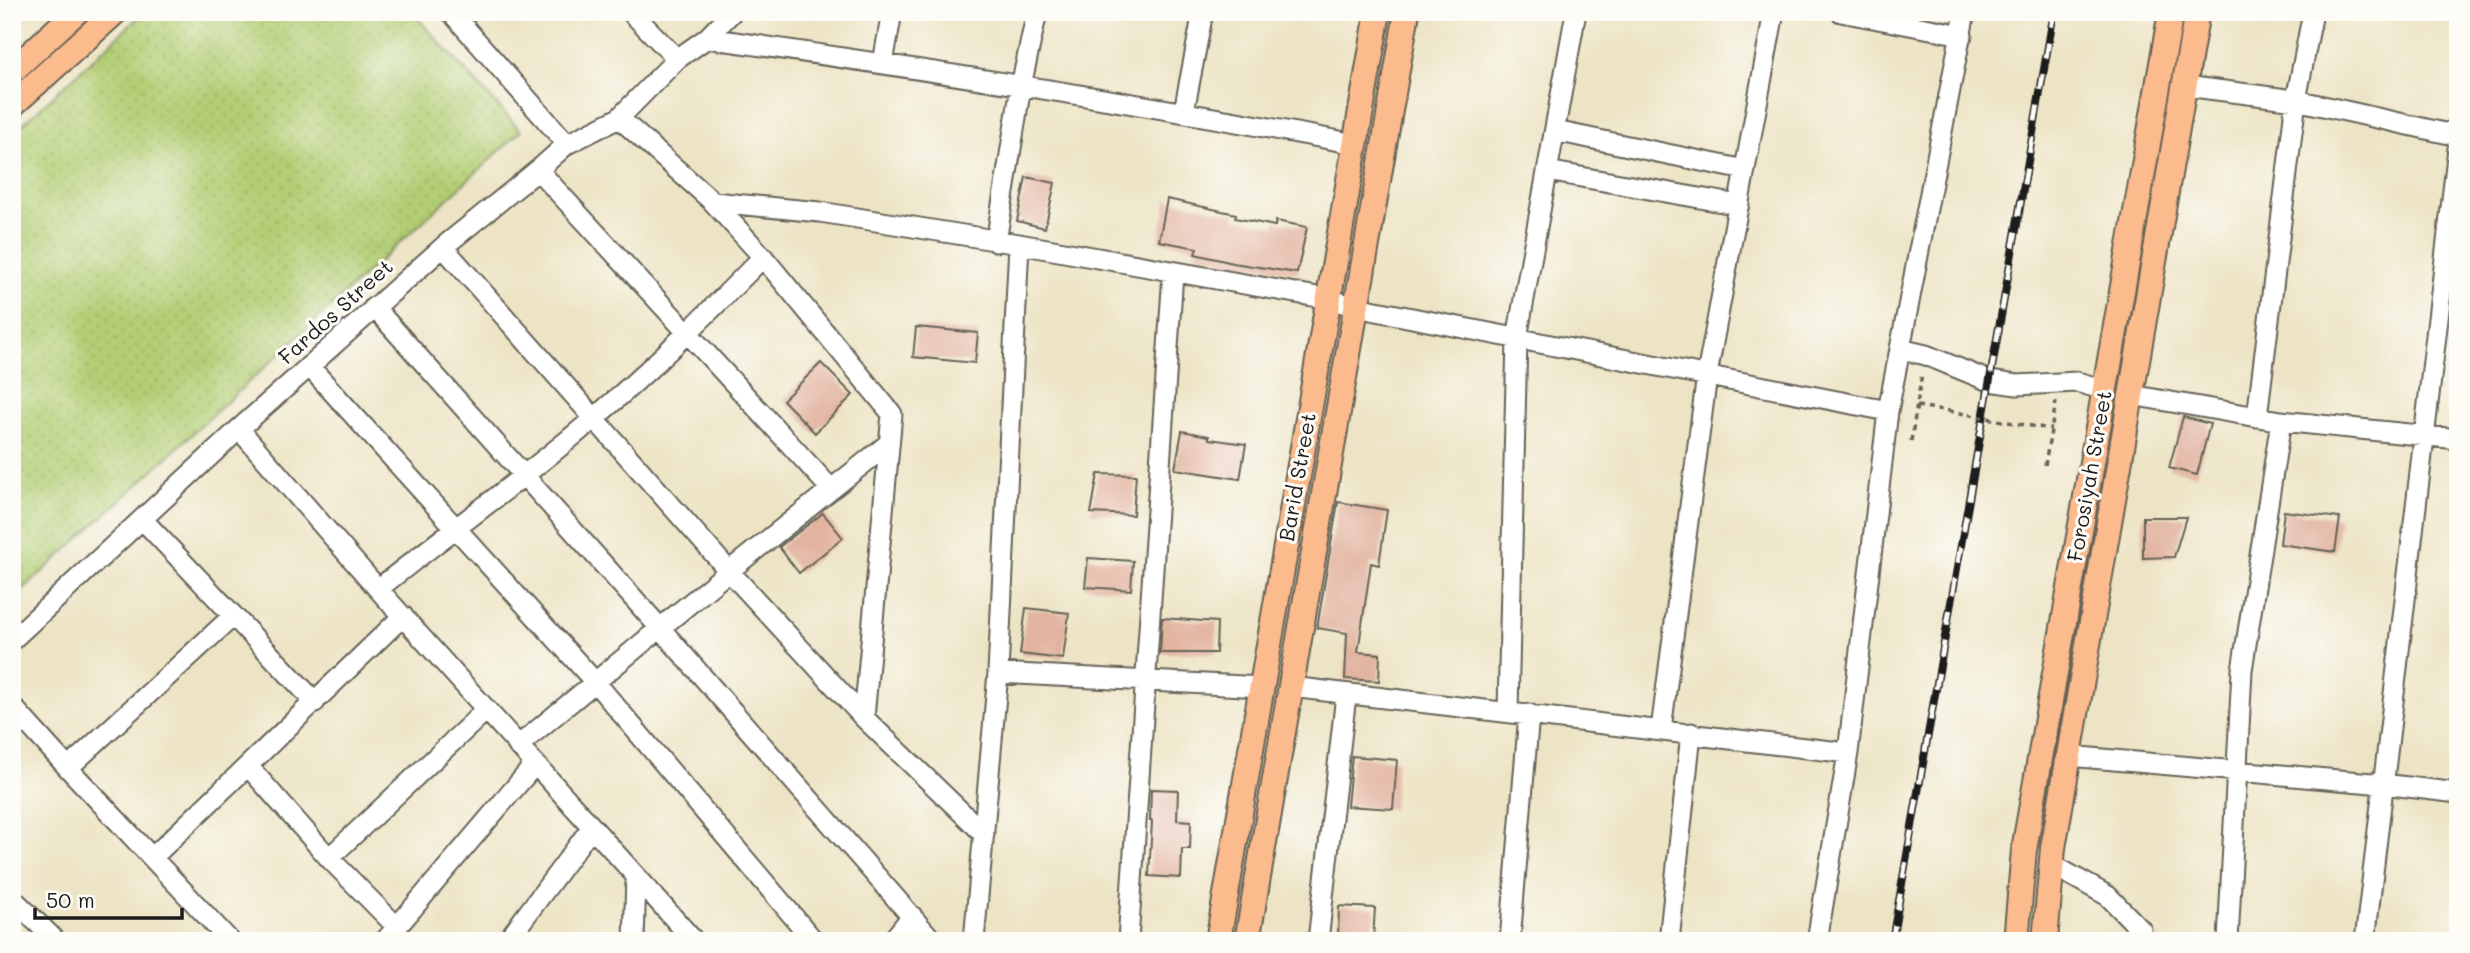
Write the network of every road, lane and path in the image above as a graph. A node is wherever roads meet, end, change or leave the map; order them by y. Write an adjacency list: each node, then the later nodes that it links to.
1 (76, 12): 22 (main road)
2 (115, 12): 26 (main road)
3 (451, 12): 31 (street)
4 (631, 12): 20 (street)
5 (732, 12): 19 (street, Fardos Street)
6 (892, 12): 21 (street)
7 (1037, 12): 23 (street)
8 (1203, 12): 27 (street)
9 (1378, 12): 32 (main road, Barid Street)
10 (1407, 12): 46 (main road, Barid Street)
11 (1576, 12): 29 (street)
12 (1774, 12): 35 (street)
13 (1841, 12): 18 (street)
14 (1965, 12): 18 (street)
15 (2171, 12): 53 (main road, Forosiyah Street)
16 (2197, 12): 24 (main road, Forosiyah Street)
17 (2313, 12): 25 (street)
18 (1962, 35): 49 (street)
19 (708, 38): 20 (street, Fardos Street); 21 (street)
20 (677, 59): 28 (street, Fardos Street)
21 (883, 63): 23 (street)
22 (12, 71)
23 (1021, 86): 27 (street); 39 (street)
24 (2185, 86): 25 (street); 54 (main road, Forosiyah Street)
25 (2296, 100): 30 (street); 58 (street)
26 (12, 105)
27 (1185, 111): 32 (street)
28 (619, 118): 31 (street, Fardos Street); 37 (street)
29 (1555, 131): 35 (street); 36 (street)
30 (2458, 136)
31 (567, 144): 34 (street, Fardos Street)
32 (1356, 145): 44 (main road, Barid Street)
33 (2458, 148): 63 (street)
34 (538, 170): 41 (street, Fardos Street); 47 (street)
35 (1745, 170): 38 (street)
36 (1547, 171): 38 (street); 48 (street)
37 (713, 202): 39 (street); 42 (street)
38 (1739, 205): 52 (street)
39 (996, 242): 40 (street)
40 (1019, 244): 43 (street); 78 (street)
41 (443, 247): 45 (street, Fardos Street); 59 (street)
42 (763, 257): 47 (street); 66 (street)
43 (1173, 273): 44 (street); 79 (street)
44 (1329, 299): 46 (street); 81 (main road, Barid Street)
45 (374, 307): 50 (street, Fardos Street); 68 (street)
46 (1356, 307): 48 (street); 82 (main road, Barid Street)
47 (689, 332): 59 (street); 69 (street)
48 (1517, 338): 52 (street); 87 (street)
49 (1900, 349): 53 (street); 57 (street)
50 (309, 366): 61 (street, Fardos Street); 71 (street)
51 (1923, 372): 56 (path)
52 (1707, 375): 57 (street); 90 (street)
53 (2105, 390): 126 (main road, Forosiyah Street)
54 (2131, 395): 58 (street); 94 (main road, Forosiyah Street)
55 (2057, 397): 62 (path)
56 (1917, 405): 62 (path, bridge); 65 (path)
57 (1888, 411): 93 (street)
58 (2258, 417): 60 (street)
59 (594, 418): 68 (street); 72 (street)
60 (2281, 421): 63 (street); 98 (street)
61 (239, 429): 70 (street, Fardos Street); 73 (street)
62 (2051, 429): 67 (path)
63 (2423, 437): 64 (street); 99 (street)
64 (2458, 439)
65 (1911, 441)
66 (888, 444): 69 (street); 89 (street)
67 (2045, 465)
68 (524, 476): 71 (street); 76 (street)
69 (831, 489): 72 (street)
70 (142, 519): 74 (street); 77 (street, Fardos Street)
71 (454, 527): 73 (street); 80 (street)
72 (729, 571): 76 (street); 89 (street)
73 (378, 589): 75 (street)
74 (233, 616): 84 (street); 97 (street)
75 (403, 617): 84 (street); 86 (street)
76 (660, 628): 80 (street); 108 (street)
77 (12, 640)
78 (998, 673): 79 (street); 102 (street)
79 (1147, 680): 81 (street); 119 (street)
80 (595, 682): 92 (street); 115 (street)
81 (1262, 687): 120 (main road, Barid Street)
82 (1290, 687): 83 (street); 121 (main road, Barid Street)
83 (1346, 695): 87 (street); 122 (street)
84 (315, 702): 96 (street)
85 (12, 706): 97 (street)
86 (486, 710): 92 (street); 104 (street)
87 (1508, 711): 88 (street)
88 (1529, 714): 90 (street); 123 (street)
89 (864, 718): 102 (street)
90 (1661, 730): 91 (street)
91 (1691, 733): 93 (street); 124 (street)
92 (518, 746): 95 (street)
93 (1848, 753): 125 (street)
94 (2068, 756): 98 (street); 105 (main road, Forosiyah Street)
95 (535, 764): 101 (street); 109 (street)
96 (248, 766): 103 (street); 104 (street)
97 (68, 768): 103 (street)
98 (2235, 772): 99 (street); 129 (street)
99 (2383, 784): 100 (street); 130 (street)
100 (2458, 793)
101 (592, 827): 106 (street); 112 (street)
102 (984, 834): 118 (street)
103 (153, 857): 111 (street)
104 (329, 858): 109 (street)
105 (2051, 864): 127 (main road, Forosiyah Street); 128 (street)
106 (635, 876): 113 (street); 114 (street)
107 (12, 898): 110 (street)
108 (912, 916): 116 (street); 117 (street)
109 (391, 934)
110 (56, 941)
111 (230, 941)
112 (507, 941)
113 (634, 941)
114 (694, 941)
115 (814, 941)
116 (892, 941)
117 (933, 941)
118 (974, 941)
119 (1128, 941)
120 (1218, 941)
121 (1247, 941)
122 (1318, 941)
123 (1510, 941)
124 (1669, 941)
125 (1817, 941)
126 (2016, 941)
127 (2045, 941)
128 (2140, 941)
129 (2228, 941)
130 (2365, 941)

